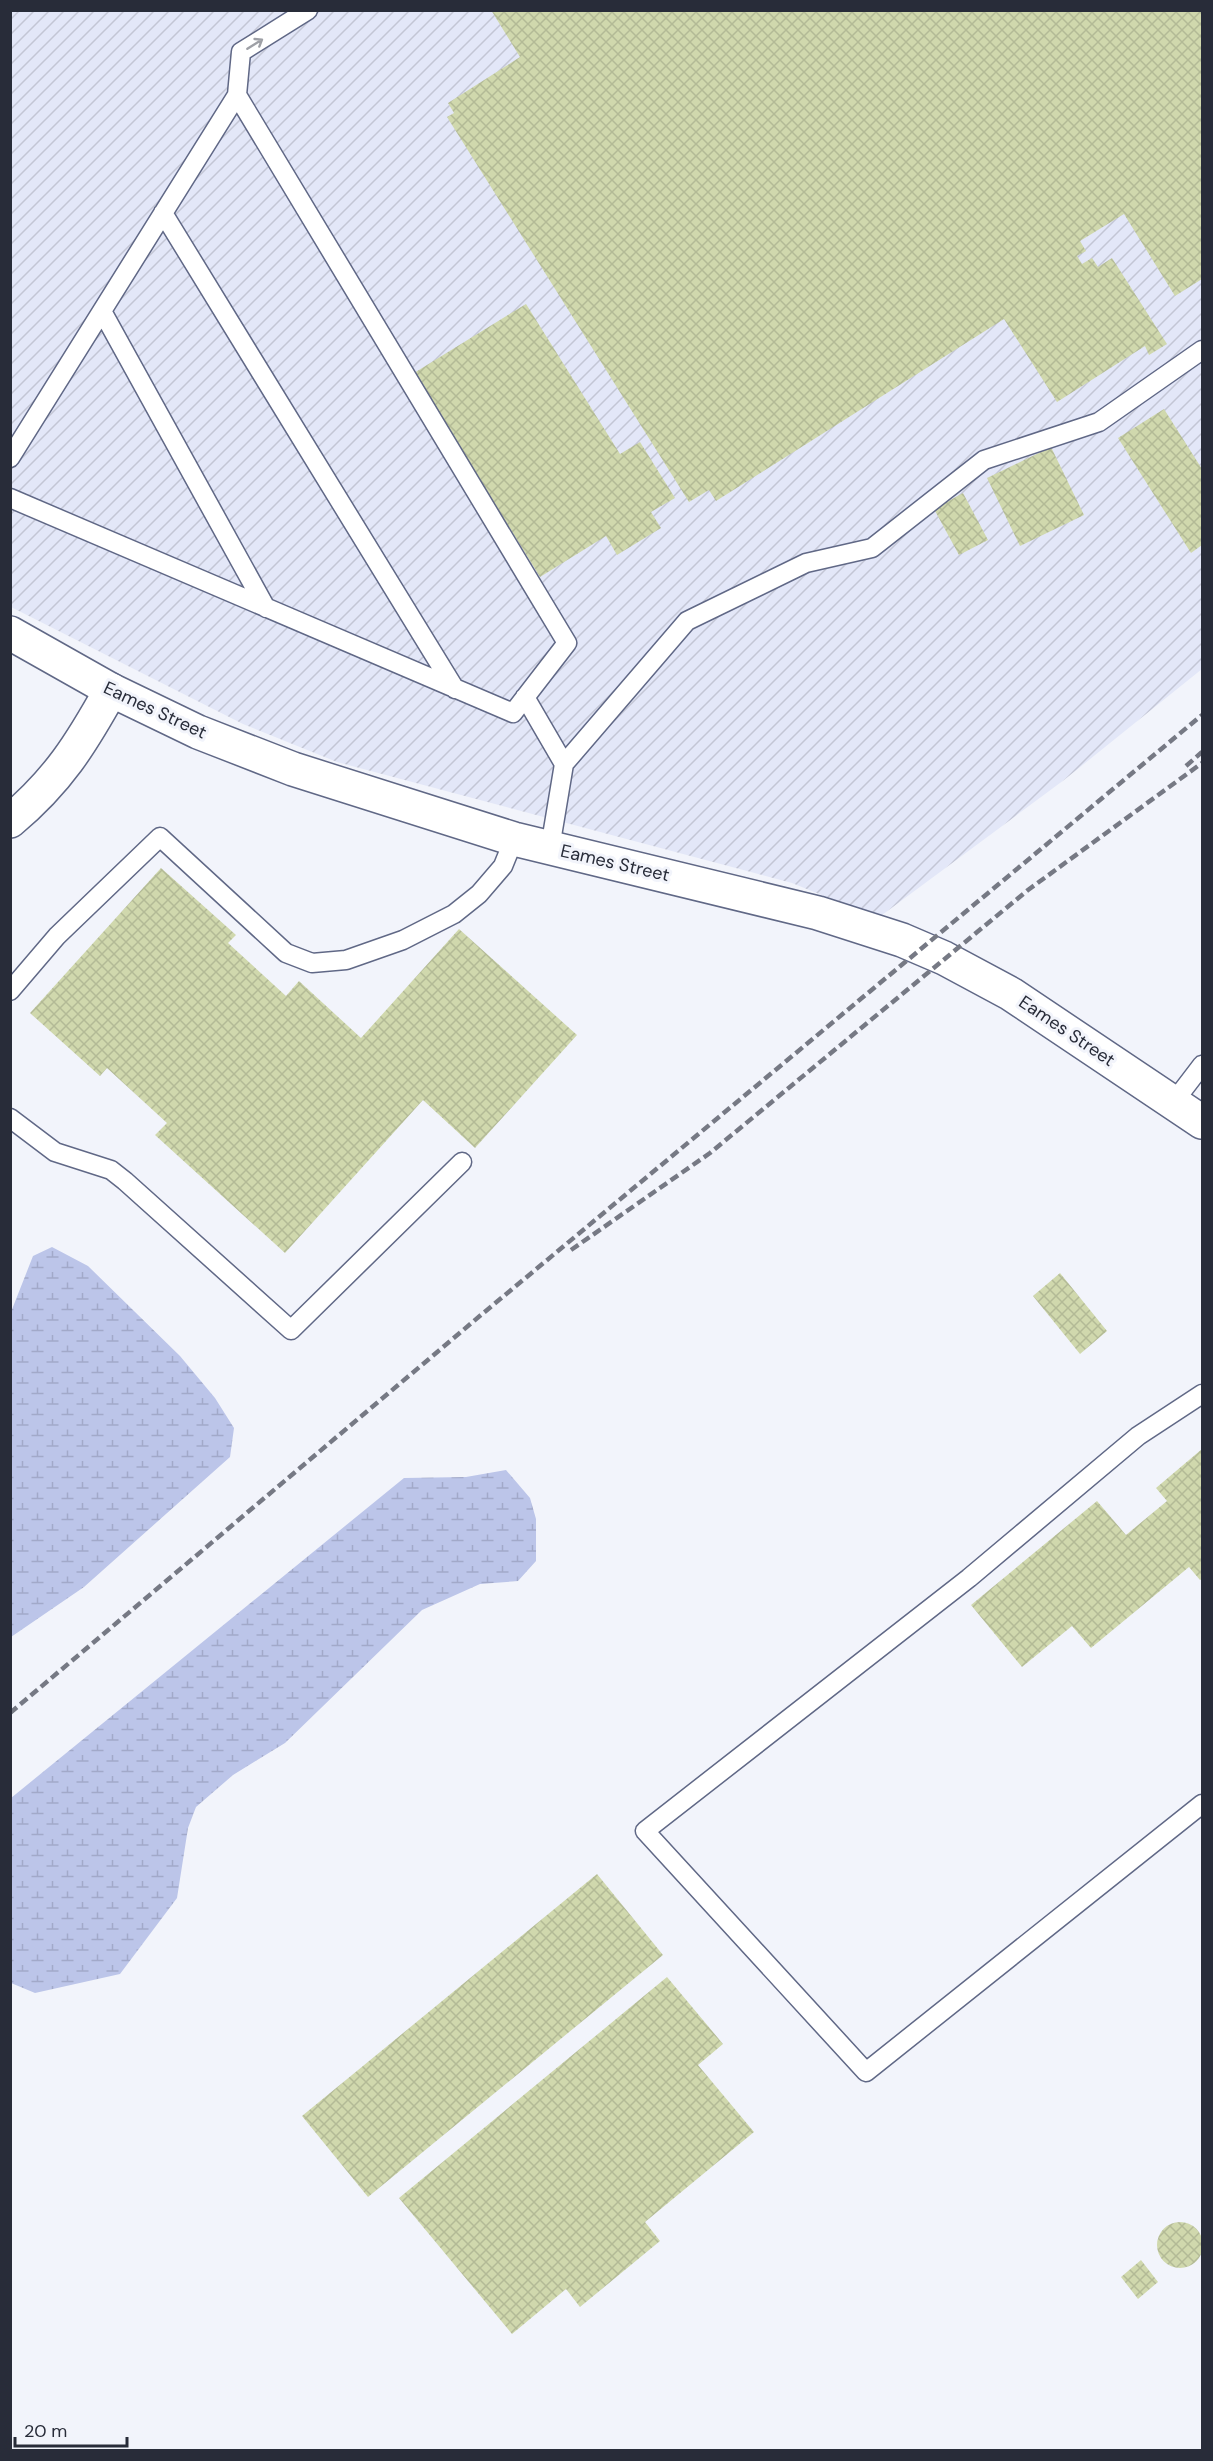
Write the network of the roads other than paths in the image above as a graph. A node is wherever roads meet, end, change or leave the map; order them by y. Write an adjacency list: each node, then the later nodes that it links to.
1 (308, 10): 2 (lane, one-way to 1)
2 (237, 95): 3 (lane); 12 (lane)
3 (164, 213): 4 (lane); 10 (lane)
4 (102, 311): 6 (lane); 8 (lane)
5 (1203, 350): 13 (lane)
6 (10, 458)
7 (10, 498): 8 (lane)
8 (266, 608): 10 (lane)
9 (10, 633): 11 (main road, Eames Street)
10 (455, 689): 12 (lane)
11 (111, 690): 14 (main road); 15 (main road, Eames Street)
12 (525, 697): 13 (lane)
13 (564, 764): 16 (lane)
14 (10, 821)
15 (514, 839): 16 (main road, Eames Street); 17 (lane)
16 (550, 848): 19 (main road, Eames Street)
17 (10, 991)
18 (1203, 1065): 19 (lane)
19 (1173, 1102): 21 (main road, Eames Street)
20 (10, 1118): 22 (lane)
21 (1203, 1122)
22 (462, 1162)
23 (1203, 1394): 24 (lane)
24 (1203, 1804)

